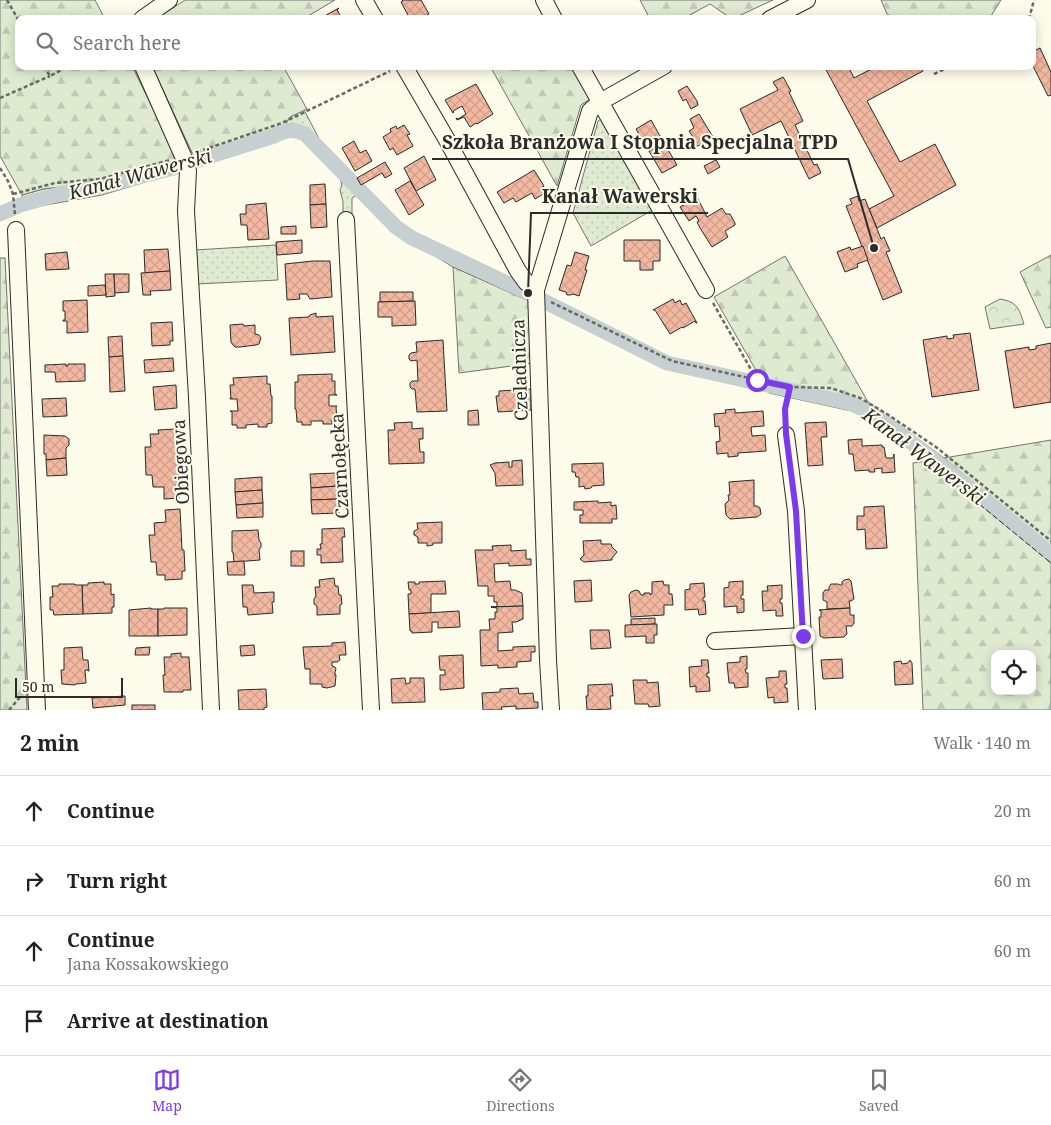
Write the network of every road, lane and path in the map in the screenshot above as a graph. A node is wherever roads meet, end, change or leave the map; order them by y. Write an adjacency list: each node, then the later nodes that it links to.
1 (6, 0): 7 (path)
2 (169, 0): 8 (street)
3 (364, 0): 9 (street)
4 (544, 0): 10 (street)
5 (807, 0): 11 (street)
6 (1034, 0): 12 (path)
7 (15, 15)
8 (148, 15)
9 (373, 15)
10 (552, 15)
11 (778, 15)
12 (1030, 15)
13 (46, 70): 22 (path)
14 (61, 70): 22 (path)
15 (145, 70): 25 (street)
16 (394, 70): 25 (path)
17 (399, 70): 31 (street)
18 (582, 70): 24 (street)
19 (657, 70): 24 (street)
20 (943, 70): 21 (path)
21 (934, 74)
22 (50, 76): 23 (path)
23 (0, 98)
24 (600, 102): 30 (street); 31 (street, Czeladnicza)
25 (186, 164): 27 (path); 39 (street, Obiegowa)
26 (0, 168): 27 (path)
27 (13, 194): 29 (path)
28 (346, 220): 40 (street, Czarnołęcka)
29 (16, 230): 38 (street)
30 (706, 290): 32 (path)
31 (536, 296): 32 (path); 41 (street, Czeladnicza)
32 (757, 380): 33 (path)
33 (790, 388): 34 (path); 35 (path)
34 (786, 434): 36 (street)
35 (1051, 541)
36 (803, 636): 37 (street); 42 (street)
37 (715, 641)
38 (37, 710)
39 (211, 710)
40 (371, 710)
41 (551, 710)
42 (807, 710)

